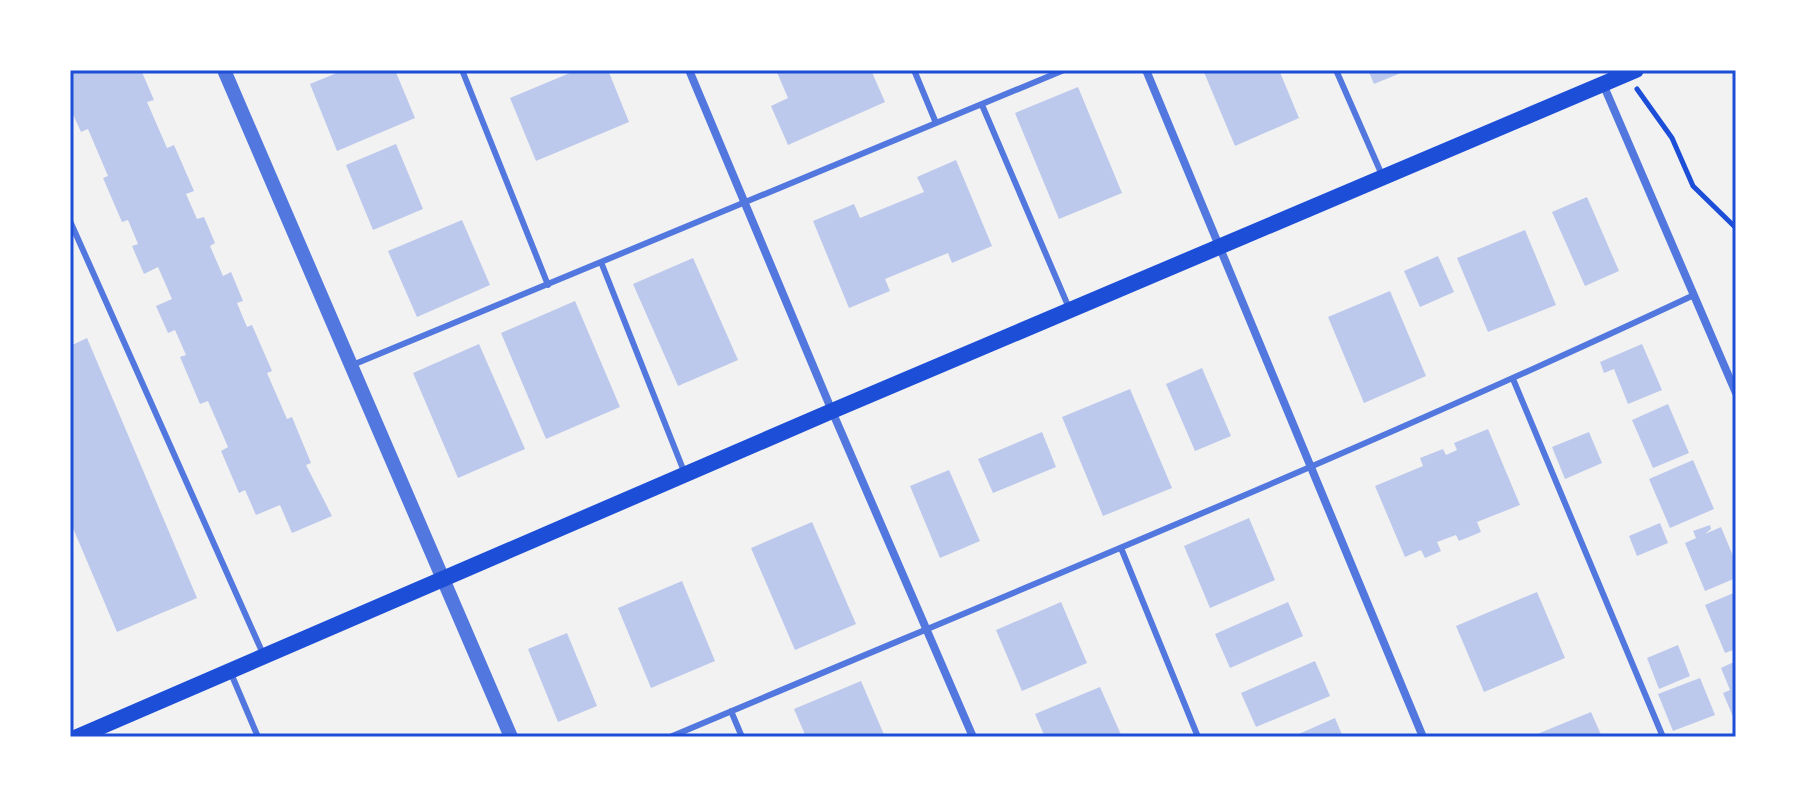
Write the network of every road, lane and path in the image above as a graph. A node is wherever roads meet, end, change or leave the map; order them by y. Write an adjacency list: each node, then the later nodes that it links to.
1 (224, 70): 22 (street)
2 (462, 70): 19 (lane)
3 (689, 70): 14 (street)
4 (914, 70): 12 (lane)
5 (1064, 70): 10 (lane)
6 (1146, 70): 17 (street)
7 (1336, 70): 13 (lane)
8 (1636, 70): 9 (main road)
9 (1603, 84): 13 (main road); 20 (street)
10 (982, 105): 12 (lane); 21 (lane)
11 (1655, 112): 16 (path)
12 (936, 123): 14 (lane)
13 (1384, 178): 17 (main road)
14 (745, 203): 18 (lane); 25 (street)
15 (70, 221): 31 (lane)
16 (1736, 228)
17 (1219, 249): 21 (main road); 26 (street)
18 (601, 262): 19 (lane); 27 (lane)
19 (548, 285): 22 (lane)
20 (1694, 295): 23 (lane); 24 (street)
21 (1070, 311): 25 (main road)
22 (350, 366): 29 (street)
23 (1513, 379): 26 (lane); 42 (lane)
24 (1736, 393)
25 (832, 411): 27 (main road); 30 (street)
26 (1311, 469): 28 (lane); 41 (street)
27 (685, 474): 29 (main road)
28 (1121, 548): 30 (lane); 40 (lane)
29 (443, 578): 31 (main road); 36 (street)
30 (928, 628): 33 (lane); 39 (street)
31 (264, 656): 32 (main road)
32 (230, 671): 34 (main road); 35 (lane)
33 (731, 711): 37 (lane); 38 (lane)
34 (77, 737)
35 (258, 737)
36 (511, 737)
37 (670, 737)
38 (742, 737)
39 (973, 737)
40 (1198, 737)
41 (1423, 737)
42 (1663, 737)

